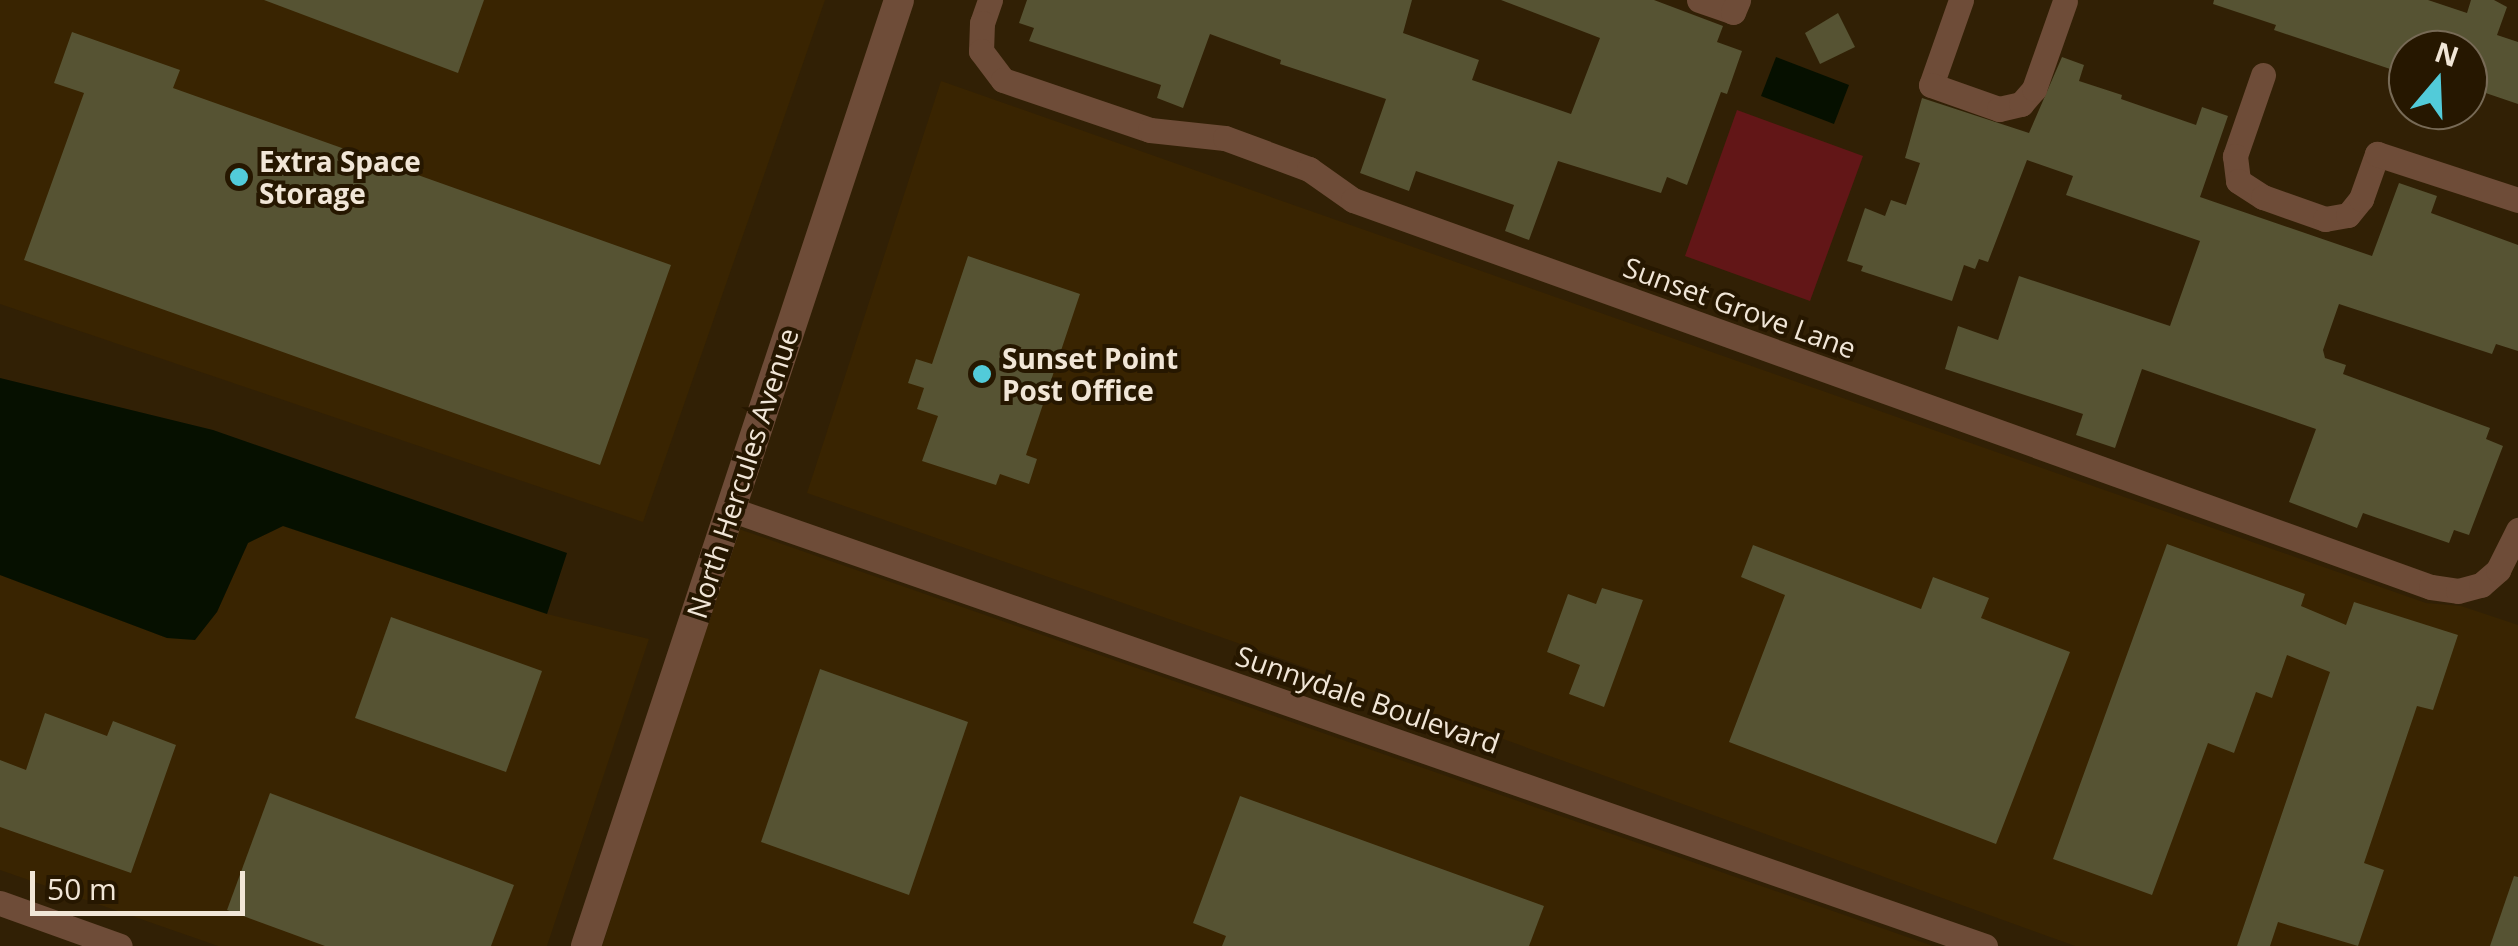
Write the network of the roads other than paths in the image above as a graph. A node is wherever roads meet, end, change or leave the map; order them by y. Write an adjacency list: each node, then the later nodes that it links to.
1 (899, 0): 9 (street, North Hercules Avenue)
2 (990, 0): 10 (street, Sunset Grove Lane)
3 (1699, 0): 4 (street)
4 (1738, 0)
5 (1961, 0): 6 (street)
6 (2065, 2)
7 (2264, 75): 8 (street)
8 (2518, 200)
9 (730, 509): 13 (street, North Hercules Avenue); 14 (street, Sunnydale Boulevard)
10 (2518, 530)
11 (0, 903): 12 (street)
12 (120, 946)
13 (586, 946)
14 (1986, 946)

